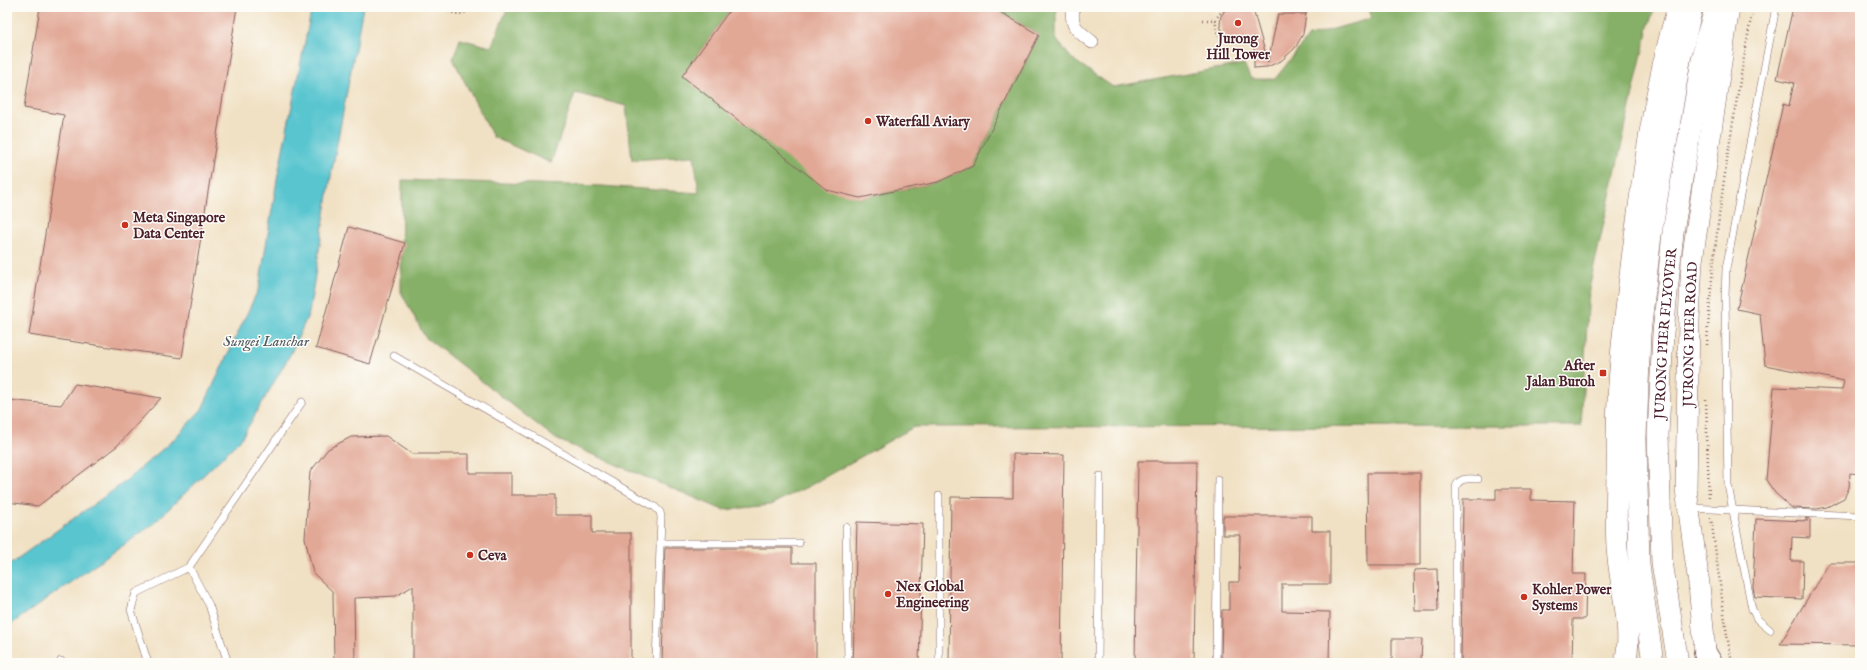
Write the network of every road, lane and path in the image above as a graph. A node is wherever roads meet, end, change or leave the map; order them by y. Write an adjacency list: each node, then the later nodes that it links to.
1 (442, 7): 2 (path)
2 (472, 7)
3 (1073, 7): 15 (street)
4 (1225, 7): 13 (path)
5 (1308, 7): 11 (path)
6 (1678, 7): 29 (main road)
7 (1692, 7): 42 (main road, JURONG PIER FLYOVER)
8 (1716, 7): 43 (main road, JURONG PIER FLYOVER)
9 (1729, 7): 22 (main road, JURONG PIER ROAD)
10 (1776, 7): 23 (lane)
11 (1306, 14)
12 (1204, 20): 13 (path)
13 (1215, 20): 14 (path)
14 (1218, 36)
15 (1092, 42)
16 (394, 356): 26 (lane)
17 (302, 402): 28 (lane)
18 (1100, 476): 37 (lane)
19 (1218, 479): 38 (lane)
20 (1478, 479): 39 (lane)
21 (939, 496): 36 (lane)
22 (1689, 508): 23 (lane); 31 (main road, JURONG PIER ROAD)
23 (1733, 509): 24 (lane); 30 (lane)
24 (1860, 516)
25 (846, 527): 35 (lane)
26 (660, 543): 27 (lane); 34 (lane)
27 (799, 543)
28 (189, 567): 32 (lane); 33 (lane)
29 (1626, 625): 40 (main road); 41 (main road)
30 (1770, 630)
31 (1708, 660)
32 (148, 663)
33 (228, 663)
34 (656, 663)
35 (848, 663)
36 (939, 663)
37 (1098, 663)
38 (1216, 663)
39 (1456, 663)
40 (1625, 663)
41 (1632, 663)
42 (1653, 663)
43 (1678, 663)

